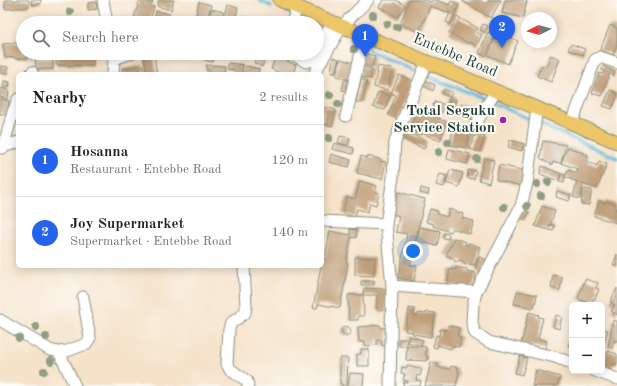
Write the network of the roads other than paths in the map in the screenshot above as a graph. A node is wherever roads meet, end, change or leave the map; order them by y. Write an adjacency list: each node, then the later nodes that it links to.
1 (103, 0): 5 (street)
2 (280, 0): 4 (main road, Entebbe Road)
3 (368, 0): 9 (street)
4 (297, 7): 6 (street); 7 (main road, Entebbe Road)
5 (106, 16)
6 (294, 16)
7 (318, 16)
8 (324, 18): 9 (main road, Entebbe Road)
9 (337, 24): 10 (main road, Entebbe Road); 11 (street); 12 (street)
10 (365, 35): 15 (main road, Entebbe Road); 22 (street)
11 (324, 41)
12 (324, 52)
13 (113, 60): 17 (street)
14 (320, 60): 18 (street)
15 (427, 62): 19 (main road, Entebbe Road); 29 (street)
16 (617, 63): 23 (street)
17 (113, 72)
18 (315, 72)
19 (496, 91): 21 (main road, Entebbe Road); 24 (street)
20 (16, 104): 27 (street)
21 (537, 108): 23 (main road, Entebbe Road); 32 (street)
22 (346, 116)
23 (572, 123): 25 (main road, Entebbe Road)
24 (474, 130)
25 (617, 142)
26 (16, 143): 27 (street)
27 (2, 148)
28 (324, 221): 29 (street)
29 (386, 224): 31 (street)
30 (244, 268): 40 (street)
31 (392, 286): 32 (street); 41 (street)
32 (476, 292): 36 (street)
33 (83, 297): 35 (street)
34 (0, 320): 35 (street)
35 (59, 352): 39 (street)
36 (569, 362)
37 (603, 374): 38 (street)
38 (617, 379)
39 (75, 386)
40 (248, 386)
41 (390, 386)

